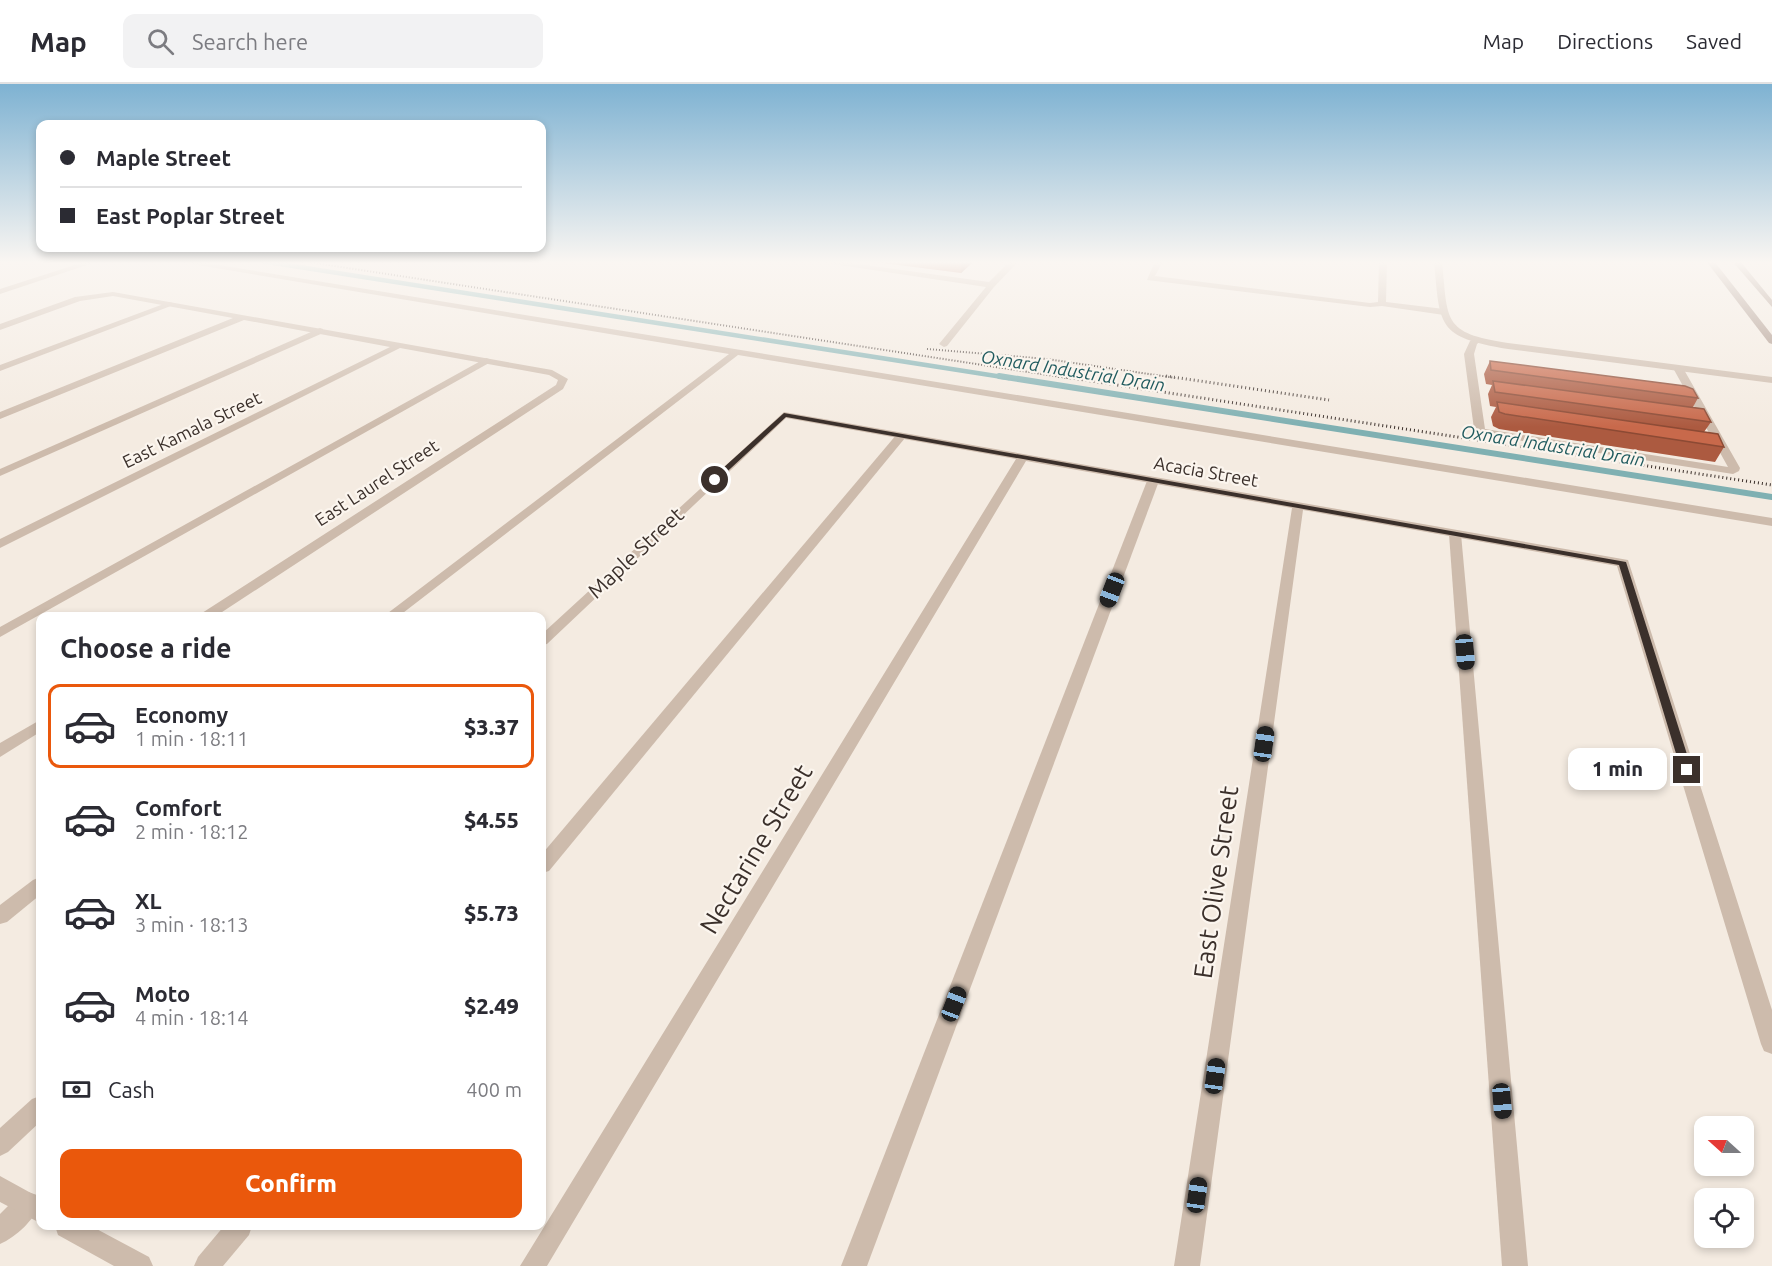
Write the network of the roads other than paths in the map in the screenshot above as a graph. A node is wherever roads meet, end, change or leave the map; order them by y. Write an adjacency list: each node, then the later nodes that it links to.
1 (31, 316): 9 (street)
2 (139, 316): 18 (street)
3 (239, 316): 8 (street)
4 (517, 316): 15 (street)
5 (966, 316): 13 (street)
6 (1445, 316): 11 (street)
7 (1753, 316): 12 (main road)
8 (244, 317): 10 (street); 29 (street)
9 (0, 327)
10 (320, 331): 14 (street); 36 (street)
11 (1478, 340): 17 (street); 20 (street)
12 (1772, 341)
13 (944, 344)
14 (399, 345): 16 (street); 42 (street, East Kamala Street)
15 (737, 352): 39 (street); 45 (street)
16 (486, 361): 43 (street); 44 (street, East Laurel Street)
17 (1470, 367): 19 (street); 22 (street)
18 (0, 368)
19 (1482, 368)
20 (1678, 368): 21 (street); 25 (street)
21 (1772, 380)
22 (1473, 387): 23 (street); 26 (street)
23 (1485, 389)
24 (1684, 395): 25 (street)
25 (1696, 397): 31 (street)
26 (1476, 410): 27 (street); 34 (street)
27 (1488, 411)
28 (784, 415): 32 (street, Acacia Street); 48 (street, Maple Street)
29 (0, 416)
30 (1696, 418): 31 (street)
31 (1708, 420): 34 (street)
32 (901, 436): 35 (street, Acacia Street); 51 (street)
33 (1710, 443): 34 (street)
34 (1722, 445)
35 (1022, 458): 37 (street, Acacia Street); 64 (street, Nectarine Street)
36 (0, 473)
37 (1153, 481): 38 (street, Acacia Street); 65 (street)
38 (1298, 506): 40 (street, Acacia Street); 66 (street, East Olive Street)
39 (1768, 521): 41 (street)
40 (1455, 534): 54 (street, Acacia Street); 67 (street)
41 (1772, 536)
42 (0, 544)
43 (38, 612)
44 (213, 612)
45 (397, 612)
46 (36, 613): 47 (street)
47 (0, 633)
48 (546, 637)
49 (36, 727): 50 (street)
50 (0, 751)
51 (546, 861)
52 (36, 888): 53 (street)
53 (0, 916)
54 (1772, 1044)
55 (36, 1111): 56 (street)
56 (0, 1144)
57 (0, 1188): 58 (street)
58 (34, 1207): 61 (street)
59 (74, 1230): 62 (street)
60 (237, 1230): 63 (street)
61 (0, 1231)
62 (140, 1266)
63 (207, 1266)
64 (533, 1266)
65 (854, 1266)
66 (1187, 1266)
67 (1515, 1266)

